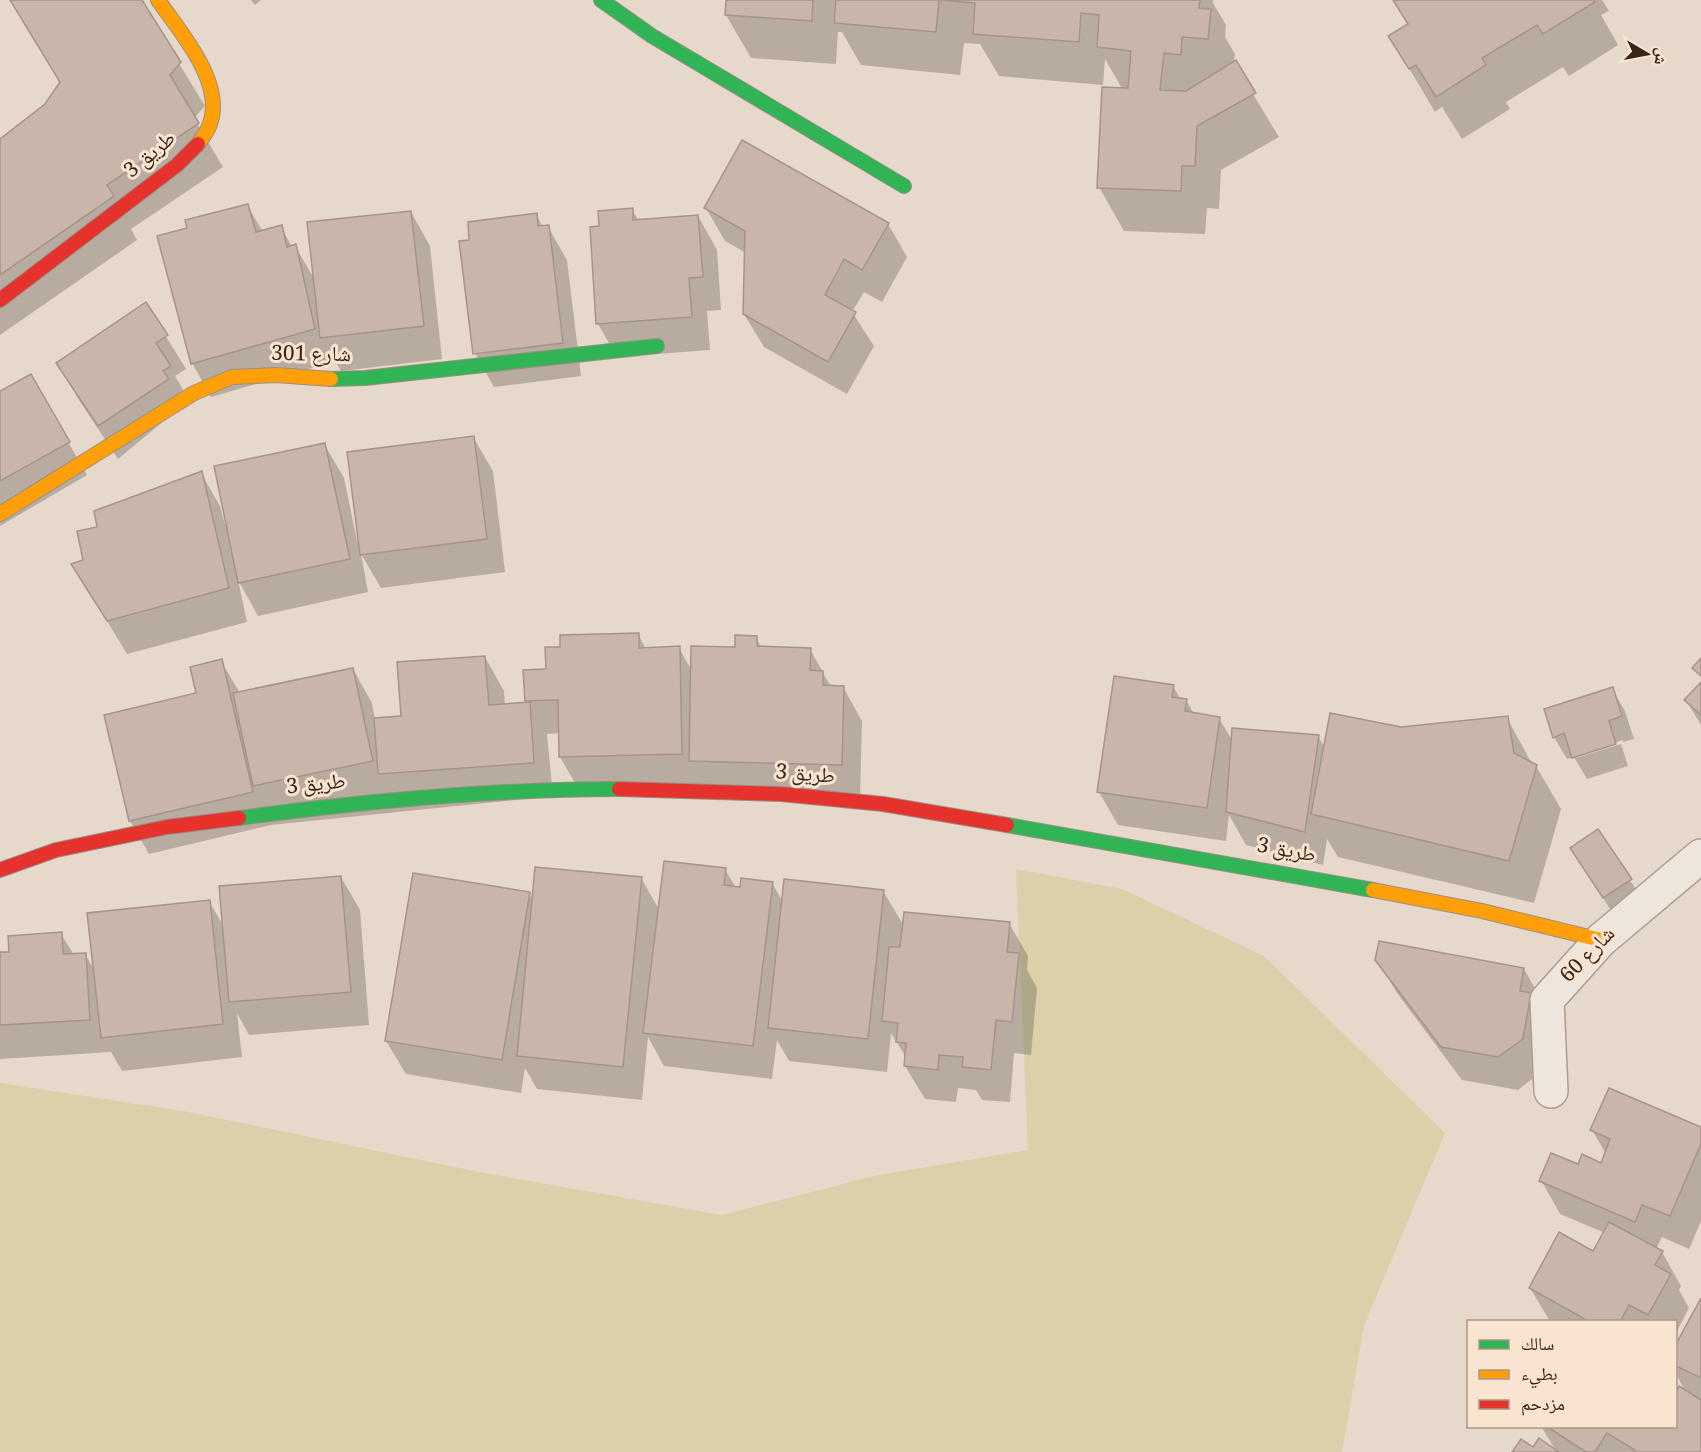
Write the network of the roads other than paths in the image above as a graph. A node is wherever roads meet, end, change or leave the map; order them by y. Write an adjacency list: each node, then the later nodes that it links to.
1 (158, 0): 4 (street, طريق 3)
2 (602, 0): 3 (street)
3 (904, 186)
4 (0, 300)
5 (657, 346): 6 (street, شارع 301)
6 (0, 514)
7 (1701, 856): 9 (street, شارع 60)
8 (0, 870): 9 (street, طريق 3)
9 (1601, 940): 10 (street, شارع 60)
10 (1551, 1090)

